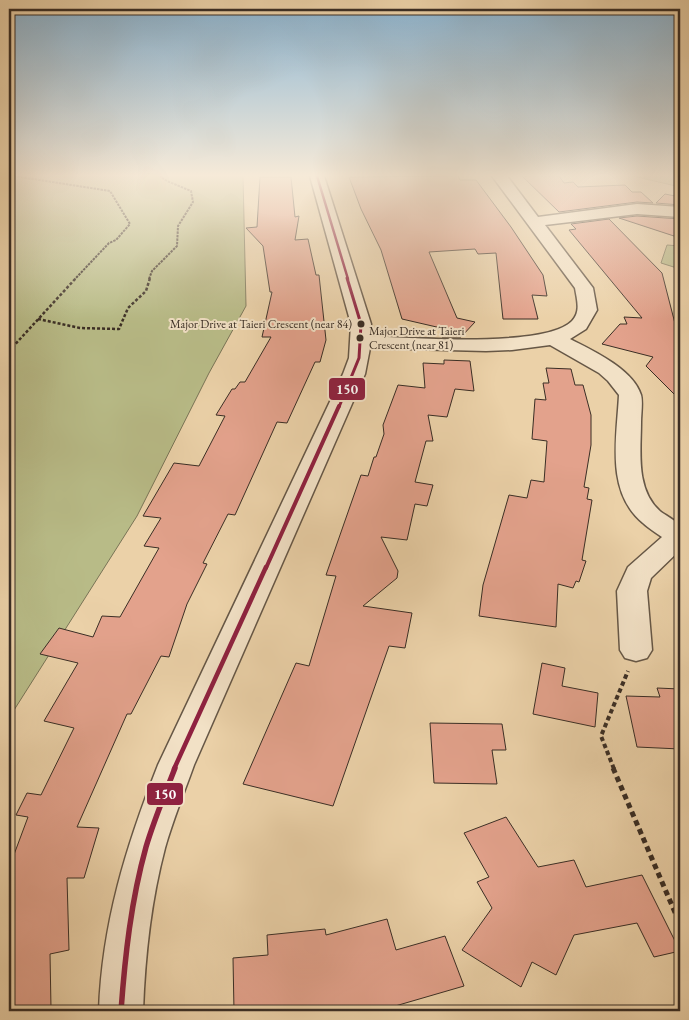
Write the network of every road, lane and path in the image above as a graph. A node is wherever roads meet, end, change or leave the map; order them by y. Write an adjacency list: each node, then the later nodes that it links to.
1 (130, 224): 5 (path)
2 (180, 224): 5 (path)
3 (332, 224): 7 (street)
4 (535, 224): 6 (street)
5 (38, 319): 8 (path)
6 (552, 338): 7 (street); 9 (street)
7 (360, 342): 12 (street)
8 (9, 350)
9 (680, 537): 10 (street)
10 (636, 650): 11 (path)
11 (680, 924)
12 (121, 1011)

